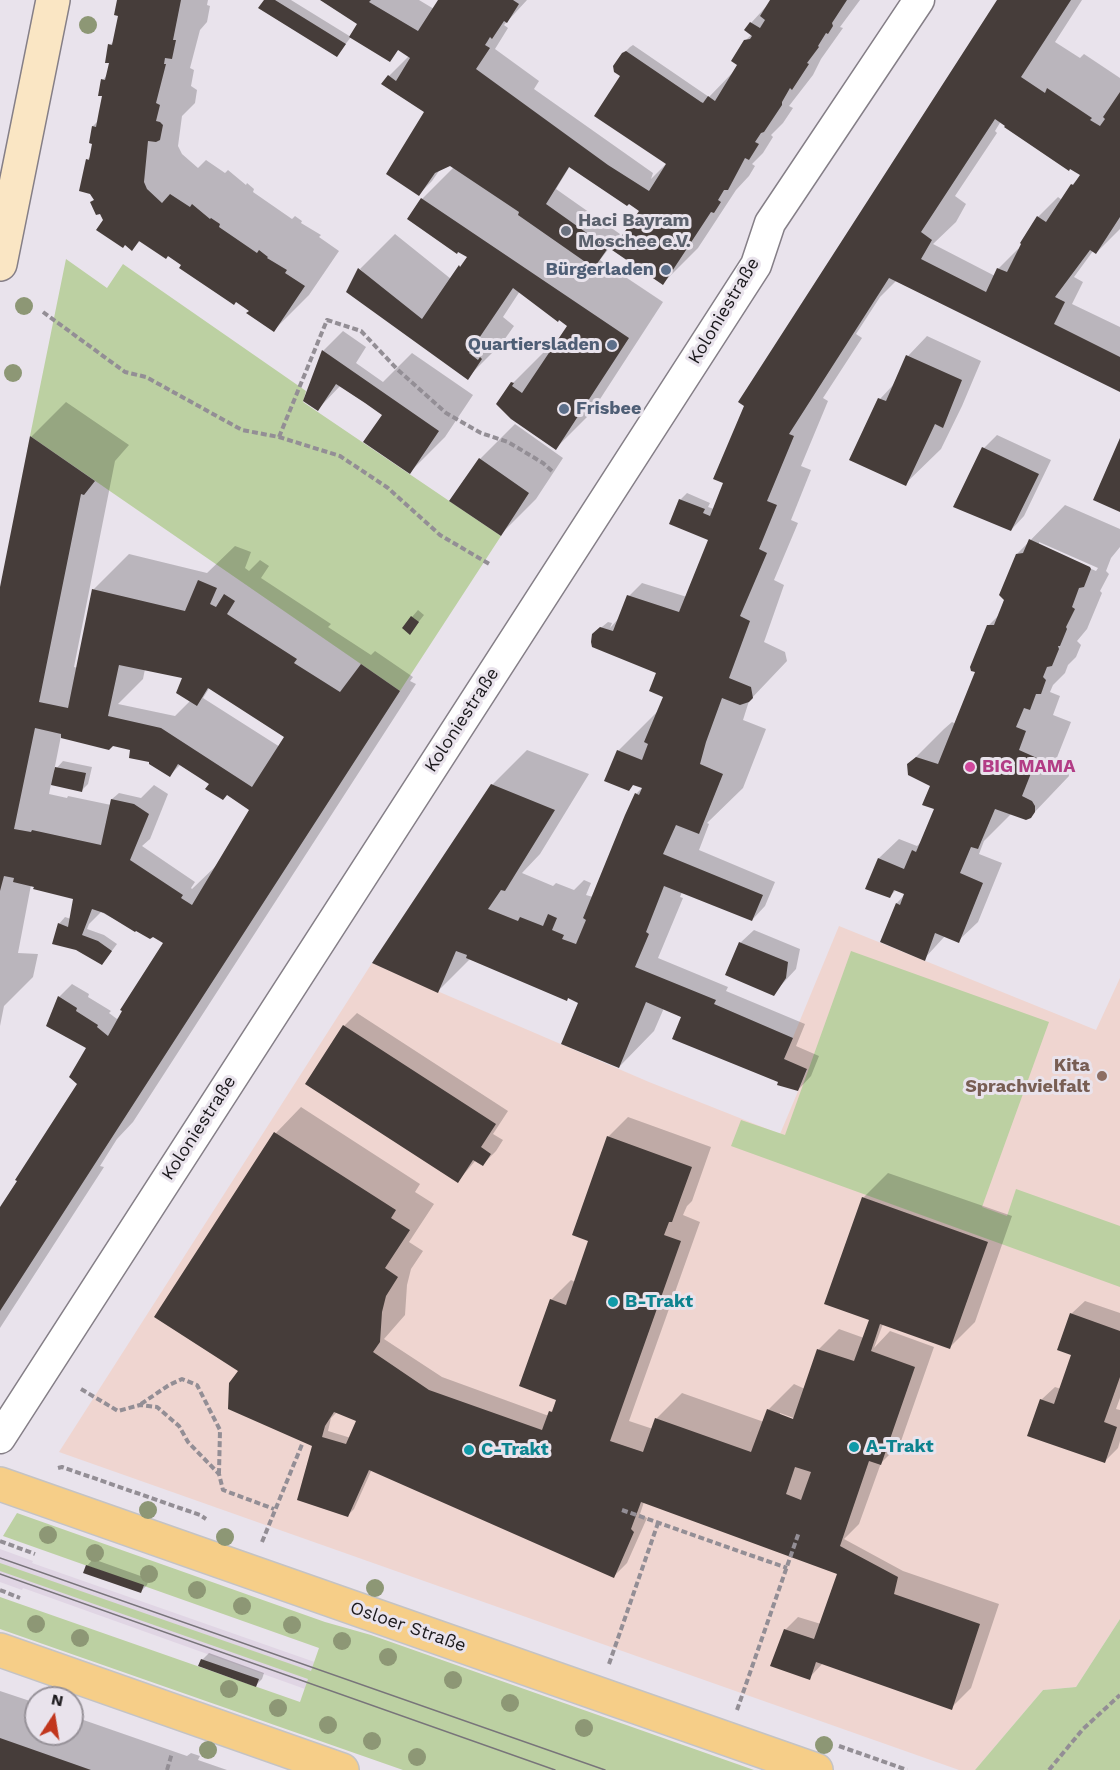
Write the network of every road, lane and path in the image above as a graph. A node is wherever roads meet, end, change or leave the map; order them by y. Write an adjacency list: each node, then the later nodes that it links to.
1 (53, 0): 3 (main road)
2 (919, 0): 10 (street, Koloniestraße)
3 (0, 264)
4 (43, 312): 5 (path)
5 (279, 437): 6 (path); 7 (path)
6 (553, 472)
7 (491, 565)
8 (81, 1389): 9 (path)
9 (140, 1405): 12 (path); 12 (path)
10 (0, 1438)
11 (303, 1442): 14 (path)
12 (219, 1474): 14 (path)
13 (0, 1484): 31 (main road, Osloer Straße)
14 (274, 1509): 19 (path)
15 (622, 1510): 16 (path)
16 (658, 1523): 21 (path); 25 (path)
17 (799, 1532): 21 (path)
18 (0, 1541): 20 (path)
19 (261, 1543)
20 (35, 1554)
21 (787, 1568): 27 (path)
22 (0, 1590): 23 (path)
23 (20, 1598)
24 (0, 1650): 30 (main road)
25 (608, 1665)
26 (1120, 1695): 32 (path)
27 (737, 1710)
28 (172, 1753): 29 (path)
29 (167, 1770)
30 (342, 1770)
31 (816, 1770)
32 (1049, 1770)

